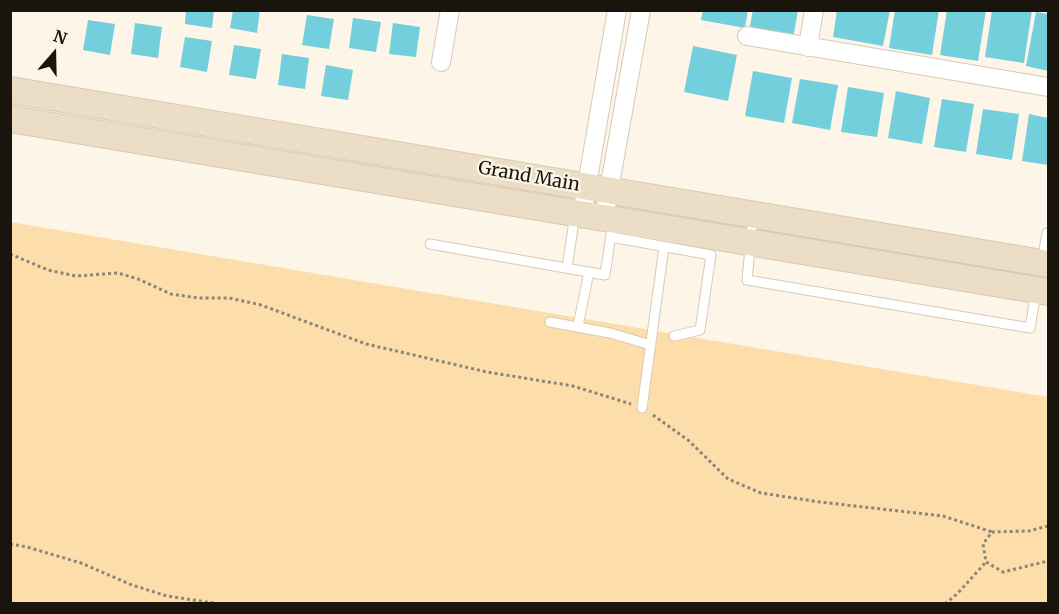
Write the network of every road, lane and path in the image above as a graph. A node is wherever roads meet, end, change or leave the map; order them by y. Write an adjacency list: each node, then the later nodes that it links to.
1 (450, 10): 7 (street)
2 (617, 10): 10 (street)
3 (640, 10): 11 (street)
4 (814, 10): 6 (street)
5 (747, 36): 6 (street)
6 (808, 47): 8 (street)
7 (441, 62)
8 (1048, 87)
9 (10, 90): 13 (street, Grand Main)
10 (601, 100): 11 (street); 13 (street)
11 (624, 104): 13 (street)
12 (10, 119): 15 (street, Grand Main)
13 (598, 189): 14 (street, Grand Main); 15 (street)
14 (754, 215): 17 (lane); 23 (street, Grand Main)
15 (597, 220): 17 (street, Grand Main); 19 (lane); 21 (lane); 22 (lane)
16 (1048, 233): 23 (lane)
17 (751, 243): 23 (street, Grand Main); 23 (lane)
18 (430, 244): 21 (lane)
19 (664, 246): 26 (lane); 27 (lane)
20 (10, 254): 28 (path)
21 (567, 268): 22 (lane)
22 (589, 272): 25 (lane)
23 (1042, 277)
24 (550, 322): 25 (lane)
25 (578, 326): 27 (lane)
26 (674, 336)
27 (651, 345): 28 (lane)
28 (642, 408): 30 (path)
29 (1048, 526): 30 (path)
30 (992, 532): 33 (path)
31 (10, 544): 34 (path)
32 (1048, 561): 33 (path)
33 (986, 562): 35 (path)
34 (220, 603)
35 (945, 603)

